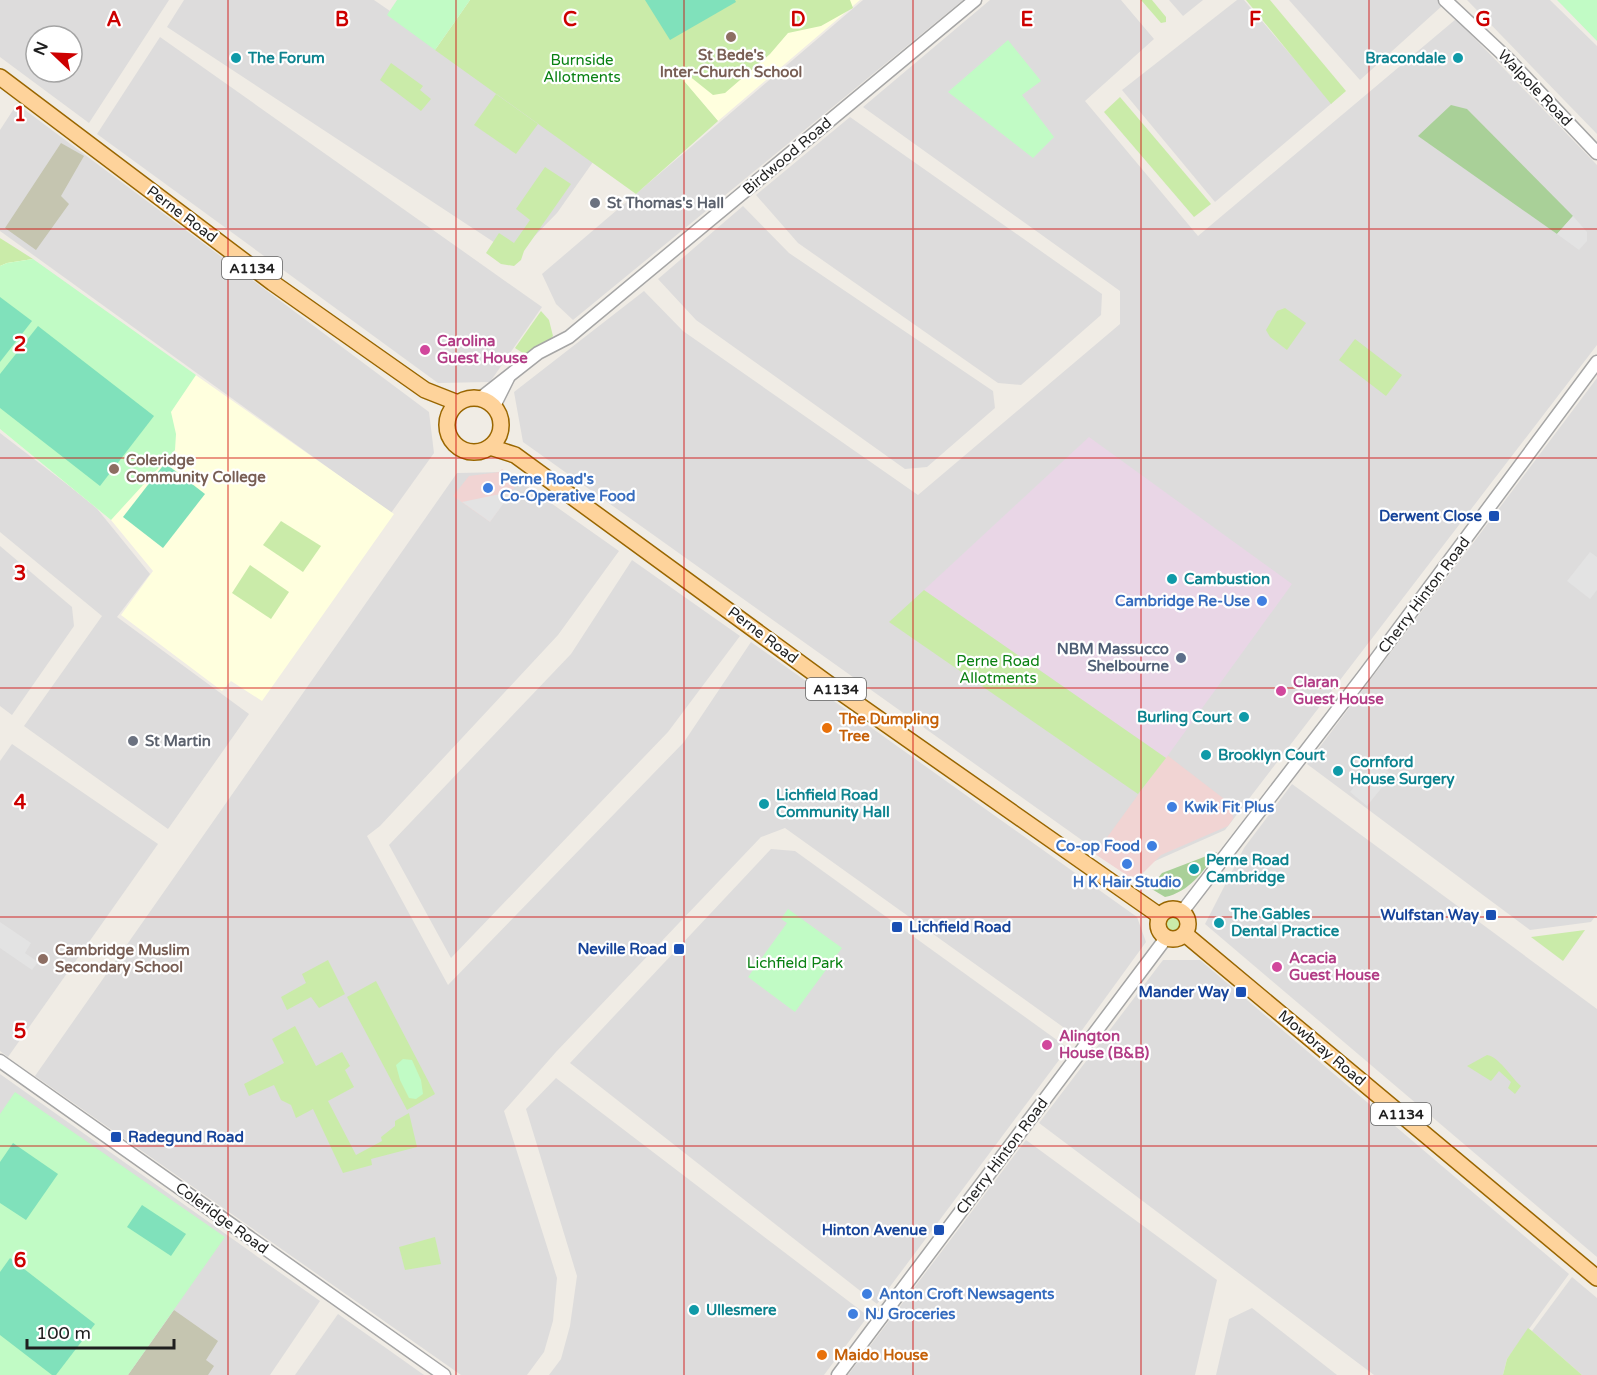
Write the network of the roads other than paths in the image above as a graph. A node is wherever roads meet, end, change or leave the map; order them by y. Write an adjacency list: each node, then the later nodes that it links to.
1 (975, 0): 7 (street, Birdwood Road)
2 (1445, 0): 4 (street, Walpole Road)
3 (0, 77): 6 (main road, Perne Road / A1134)
4 (1597, 153)
5 (1597, 362): 13 (street, Cherry Hinton Road)
6 (425, 390): 8 (main road, Perne Road / A1134); 9 (main road, Perne Road / A1134)
7 (487, 402): 8 (main road); 10 (main road, Perne Road / A1134)
8 (458, 403): 9 (main road)
9 (448, 416): 11 (main road, Perne Road / A1134)
10 (500, 434): 11 (main road); 12 (main road, Perne Road / A1134)
11 (490, 447): 12 (main road, Perne Road / A1134)
12 (515, 455): 14 (main road, Perne Road / A1134)
13 (1182, 912): 14 (main road); 15 (main road)
14 (1160, 916): 16 (main road)
15 (1185, 934): 16 (main road); 18 (main road, Mowbray Road / A1134)
16 (1166, 938): 20 (street, Cherry Hinton Road)
17 (0, 1061): 19 (street, Coleridge Road)
18 (1597, 1278)
19 (444, 1375)
20 (838, 1375)

